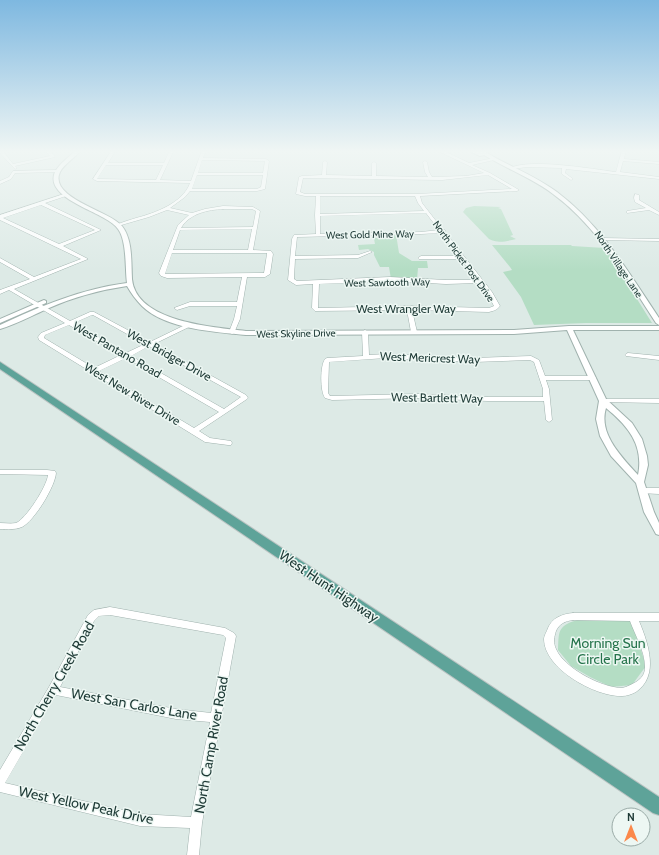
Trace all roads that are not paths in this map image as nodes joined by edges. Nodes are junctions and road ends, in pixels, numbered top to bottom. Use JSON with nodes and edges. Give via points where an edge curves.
{"nodes":[{"id":1,"x":60,"y":190,"type":"edge"},
{"id":2,"x":189,"y":190,"type":"joint"},
{"id":3,"x":260,"y":190,"type":"edge"},
{"id":4,"x":299,"y":190,"type":"edge"},
{"id":5,"x":517,"y":190,"type":"edge"},
{"id":6,"x":549,"y":190,"type":"edge"},
{"id":7,"x":64,"y":195,"type":"junction"},
{"id":8,"x":318,"y":195,"type":"junction"},
{"id":9,"x":417,"y":195,"type":"junction"},
{"id":10,"x":637,"y":195,"type":"dead end"},
{"id":11,"x":41,"y":203,"type":"junction"},
{"id":12,"x":166,"y":208,"type":"junction"},
{"id":13,"x":648,"y":209,"type":"junction"},
{"id":14,"x":427,"y":212,"type":"junction"},
{"id":15,"x":629,"y":212,"type":"dead end"},
{"id":16,"x":659,"y":214,"type":"edge"},
{"id":17,"x":193,"y":215,"type":"junction"},
{"id":18,"x":317,"y":215,"type":"junction"},
{"id":19,"x":0,"y":217,"type":"edge"},
{"id":20,"x":118,"y":225,"type":"junction"},
{"id":21,"x":178,"y":228,"type":"junction"},
{"id":22,"x":255,"y":228,"type":"junction"},
{"id":23,"x":443,"y":231,"type":"junction"},
{"id":24,"x":318,"y":235,"type":"junction"},
{"id":25,"x":604,"y":239,"type":"junction"},
{"id":26,"x":659,"y":240,"type":"edge"},
{"id":27,"x":59,"y":246,"type":"junction"},
{"id":28,"x":170,"y":251,"type":"junction"},
{"id":29,"x":250,"y":251,"type":"junction"},
{"id":30,"x":370,"y":252,"type":"dead end"},
{"id":31,"x":463,"y":257,"type":"junction"},
{"id":32,"x":294,"y":258,"type":"junction"},
{"id":33,"x":421,"y":258,"type":"dead end"},
{"id":34,"x":0,"y":260,"type":"edge"},
{"id":35,"x":245,"y":276,"type":"junction"},
{"id":36,"x":34,"y":279,"type":"junction"},
{"id":37,"x":130,"y":281,"type":"junction"},
{"id":38,"x":481,"y":281,"type":"junction"},
{"id":39,"x":316,"y":283,"type":"junction"},
{"id":40,"x":10,"y":288,"type":"junction"},
{"id":41,"x":0,"y":292,"type":"edge"},
{"id":42,"x":240,"y":304,"type":"junction"},
{"id":43,"x":40,"y":307,"type":"junction"},
{"id":44,"x":177,"y":308,"type":"dead end"},
{"id":45,"x":409,"y":308,"type":"junction"},
{"id":46,"x":495,"y":308,"type":"joint"},
{"id":47,"x":0,"y":321,"type":"edge"},
{"id":48,"x":69,"y":323,"type":"junction"},
{"id":49,"x":659,"y":323,"type":"edge"},
{"id":50,"x":189,"y":325,"type":"junction"},
{"id":51,"x":0,"y":327,"type":"edge"},
{"id":52,"x":570,"y":328,"type":"junction"},
{"id":53,"x":659,"y":328,"type":"edge"},
{"id":54,"x":232,"y":332,"type":"junction"},
{"id":55,"x":364,"y":332,"type":"junction"},
{"id":56,"x":414,"y":332,"type":"junction"},
{"id":57,"x":150,"y":344,"type":"junction"},
{"id":58,"x":628,"y":355,"type":"dead end"},
{"id":59,"x":126,"y":356,"type":"junction"},
{"id":60,"x":366,"y":357,"type":"junction"},
{"id":61,"x":659,"y":358,"type":"edge"},
{"id":62,"x":0,"y":365,"type":"edge"},
{"id":63,"x":94,"y":371,"type":"junction"},
{"id":64,"x":542,"y":378,"type":"junction"},
{"id":65,"x":593,"y":378,"type":"junction"},
{"id":66,"x":327,"y":397,"type":"joint"},
{"id":67,"x":547,"y":398,"type":"junction"},
{"id":68,"x":603,"y":401,"type":"junction"},
{"id":69,"x":659,"y":401,"type":"edge"},
{"id":70,"x":224,"y":412,"type":"junction"},
{"id":71,"x":549,"y":420,"type":"dead end"},
{"id":72,"x":194,"y":431,"type":"junction"},
{"id":73,"x":228,"y":443,"type":"dead end"},
{"id":74,"x":0,"y":472,"type":"edge"},
{"id":75,"x":642,"y":486,"type":"junction"},
{"id":76,"x":659,"y":491,"type":"edge"},
{"id":77,"x":0,"y":526,"type":"edge"},
{"id":78,"x":659,"y":532,"type":"edge"},
{"id":79,"x":98,"y":613,"type":"joint"},
{"id":80,"x":633,"y":617,"type":"junction"},
{"id":81,"x":659,"y":617,"type":"edge"},
{"id":82,"x":53,"y":690,"type":"junction"},
{"id":83,"x":215,"y":718,"type":"junction"},
{"id":84,"x":0,"y":780,"type":"edge"},
{"id":85,"x":0,"y":787,"type":"edge"},
{"id":86,"x":659,"y":807,"type":"edge"},
{"id":87,"x":196,"y":823,"type":"junction"},
{"id":88,"x":193,"y":855,"type":"edge"}],
"edges":[{"from":1,"to":7,"type":"street"},
{"from":2,"to":3,"type":"street"},
{"from":2,"to":12,"type":"street"},
{"from":4,"to":8,"type":"street","via":[[300,195]]},
{"from":5,"to":9,"type":"street"},
{"from":6,"to":25,"type":"street","name":"North Village Lane","via":[[588,221]]},
{"from":7,"to":11,"type":"street"},
{"from":7,"to":20,"type":"street","via":[[108,217]]},
{"from":8,"to":9,"type":"street"},
{"from":8,"to":18,"type":"street"},
{"from":9,"to":14,"type":"street","name":"North Picket Post Drive"},
{"from":10,"to":13,"type":"street","via":[[637,202]]},
{"from":11,"to":19,"type":"street"},
{"from":11,"to":27,"type":"street","via":[[99,230]]},
{"from":12,"to":17,"type":"street"},
{"from":12,"to":20,"type":"street"},
{"from":13,"to":15,"type":"street"},
{"from":13,"to":16,"type":"street"},
{"from":14,"to":18,"type":"street"},
{"from":14,"to":23,"type":"street","name":"North Picket Post Drive"},
{"from":17,"to":21,"type":"street"},
{"from":17,"to":22,"type":"street","via":[[206,208],[257,209]]},
{"from":18,"to":24,"type":"street"},
{"from":19,"to":27,"type":"street"},
{"from":20,"to":37,"type":"street","name":"West Skyline Drive","via":[[126,239]]},
{"from":21,"to":22,"type":"street"},
{"from":21,"to":28,"type":"street"},
{"from":22,"to":29,"type":"street"},
{"from":23,"to":24,"type":"street","name":"West Gold Mine Way"},
{"from":23,"to":31,"type":"street","name":"North Picket Post Drive"},
{"from":24,"to":32,"type":"street","name":"West Gold Mine Way","via":[[296,236]]},
{"from":25,"to":26,"type":"street"},
{"from":25,"to":49,"type":"street","name":"North Village Lane"},
{"from":27,"to":36,"type":"street","via":[[85,259]]},
{"from":28,"to":29,"type":"street"},
{"from":28,"to":35,"type":"street","via":[[163,275]]},
{"from":29,"to":35,"type":"street","via":[[269,252],[267,274]]},
{"from":30,"to":32,"type":"street","via":[[358,256]]},
{"from":31,"to":33,"type":"street"},
{"from":31,"to":38,"type":"street","name":"North Picket Post Drive"},
{"from":32,"to":39,"type":"street","name":"West Sawtooth Way","via":[[292,282]]},
{"from":34,"to":36,"type":"street"},
{"from":35,"to":42,"type":"street"},
{"from":36,"to":40,"type":"street"},
{"from":37,"to":43,"type":"street","via":[[83,292]]},
{"from":37,"to":50,"type":"street","name":"West Skyline Drive","via":[[136,296],[145,306],[174,321]]},
{"from":38,"to":39,"type":"street","name":"West Sawtooth Way","via":[[390,280]]},
{"from":38,"to":46,"type":"street","name":"North Picket Post Drive","via":[[497,306]]},
{"from":39,"to":45,"type":"street","name":"West Wrangler Way","via":[[317,310]]},
{"from":40,"to":41,"type":"street"},
{"from":40,"to":43,"type":"street","name":"West Pantano Road"},
{"from":42,"to":44,"type":"street","via":[[190,304]]},
{"from":42,"to":54,"type":"street"},
{"from":43,"to":47,"type":"street"},
{"from":43,"to":48,"type":"street","name":"West Pantano Road"},
{"from":43,"to":51,"type":"street"},
{"from":45,"to":46,"type":"street","name":"West Wrangler Way"},
{"from":45,"to":56,"type":"street"},
{"from":48,"to":57,"type":"street","name":"West Bridger Drive","via":[[92,313]]},
{"from":48,"to":59,"type":"street","name":"West Pantano Road"},
{"from":48,"to":63,"type":"street","name":"West New River Drive","via":[[43,334],[41,339]]},
{"from":50,"to":54,"type":"street","name":"West Skyline Drive"},
{"from":50,"to":57,"type":"street"},
{"from":52,"to":53,"type":"street","name":"West Skyline Drive"},
{"from":52,"to":56,"type":"street","name":"West Skyline Drive","via":[[520,332]]},
{"from":52,"to":65,"type":"street"},
{"from":54,"to":55,"type":"street","name":"West Skyline Drive"},
{"from":55,"to":56,"type":"street","name":"West Skyline Drive"},
{"from":55,"to":60,"type":"street"},
{"from":57,"to":59,"type":"street"},
{"from":57,"to":70,"type":"street","name":"West Bridger Drive","via":[[244,396],[245,398]]},
{"from":58,"to":61,"type":"street"},
{"from":59,"to":63,"type":"street"},
{"from":59,"to":70,"type":"street","name":"West Pantano Road"},
{"from":60,"to":64,"type":"street","name":"West Mericrest Way","via":[[534,359]]},
{"from":60,"to":66,"type":"street","name":"West Mericrest Way","via":[[327,360]]},
{"from":62,"to":86,"type":"main road","name":"West Hunt Highway"},
{"from":63,"to":72,"type":"street","name":"West New River Drive"},
{"from":64,"to":65,"type":"street"},
{"from":64,"to":67,"type":"street"},
{"from":65,"to":68,"type":"street"},
{"from":66,"to":67,"type":"street","name":"West Bartlett Way"},
{"from":67,"to":71,"type":"street"},
{"from":68,"to":69,"type":"street"},
{"from":68,"to":75,"type":"street","via":[[600,419],[608,447]]},
{"from":68,"to":75,"type":"street","via":[[626,422],[639,442],[644,465]]},
{"from":70,"to":72,"type":"street"},
{"from":72,"to":73,"type":"street","name":"West New River Drive","via":[[208,440]]},
{"from":74,"to":77,"type":"street","via":[[52,473],[53,478],[45,494],[25,520],[17,526]]},
{"from":75,"to":76,"type":"street"},
{"from":75,"to":78,"type":"street","via":[[649,512]]},
{"from":79,"to":82,"type":"street","name":"North Cherry Creek Road","via":[[91,618]]},
{"from":79,"to":83,"type":"street","name":"North Camp River Road","via":[[110,612],[225,632],[231,636]]},
{"from":80,"to":80,"type":"street","via":[[562,619],[550,631],[550,649],[564,668],[594,686],[622,692],[631,689],[645,683],[650,666]]},
{"from":80,"to":81,"type":"street"},
{"from":82,"to":83,"type":"street","name":"West San Carlos Lane","via":[[176,714]]},
{"from":82,"to":84,"type":"street","name":"North Cherry Creek Road"},
{"from":83,"to":87,"type":"street","name":"North Camp River Road"},
{"from":85,"to":87,"type":"street","name":"West Yellow Peak Drive","via":[[140,820]]},
{"from":87,"to":88,"type":"street","name":"North Camp River Road"}]}
